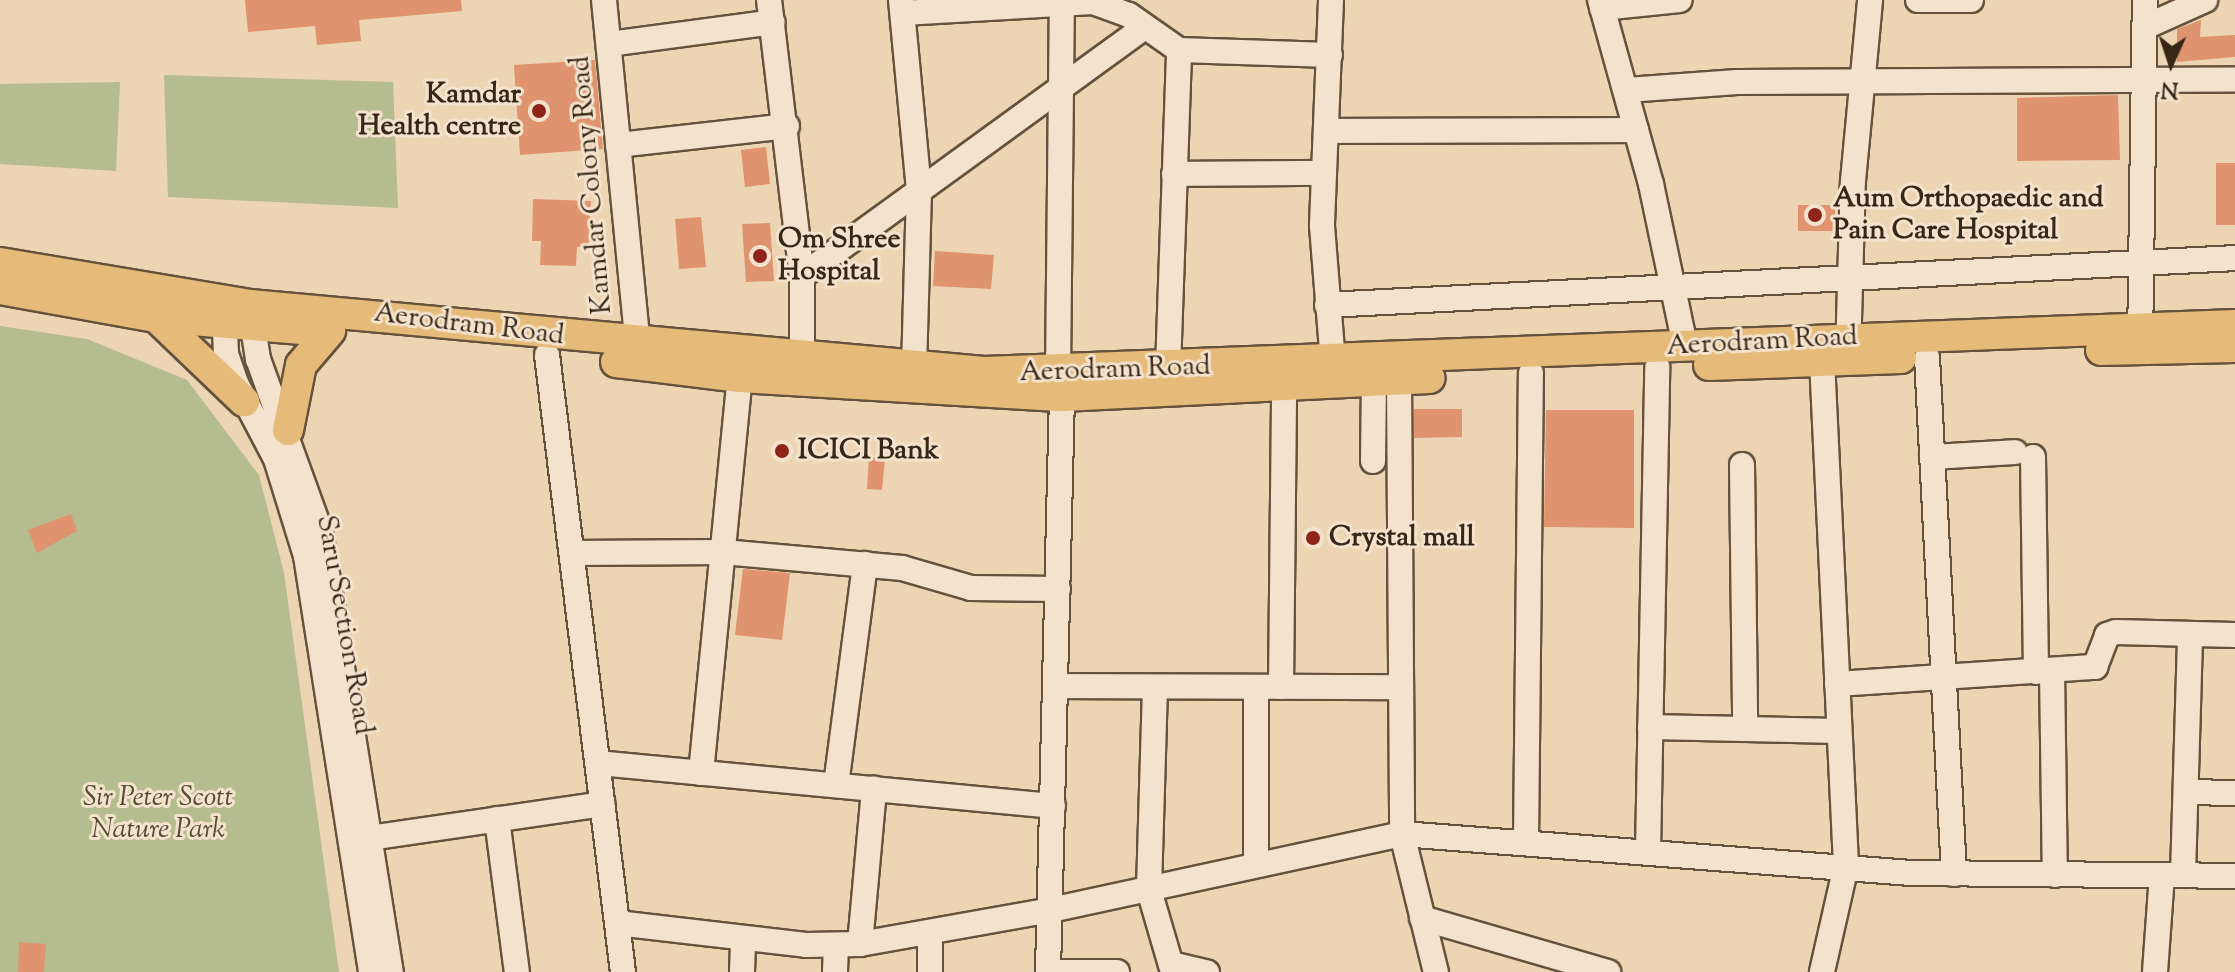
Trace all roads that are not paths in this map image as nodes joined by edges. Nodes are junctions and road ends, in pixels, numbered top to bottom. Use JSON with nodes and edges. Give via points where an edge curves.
{"nodes":[{"id":1,"x":604,"y":0,"type":"edge"},
{"id":2,"x":1331,"y":0,"type":"edge"},
{"id":3,"x":1680,"y":0,"type":"edge"},
{"id":4,"x":1870,"y":0,"type":"edge"},
{"id":5,"x":1918,"y":0,"type":"edge"},
{"id":6,"x":1971,"y":0,"type":"edge"},
{"id":7,"x":2145,"y":0,"type":"edge"},
{"id":8,"x":2205,"y":0,"type":"edge"},
{"id":9,"x":1062,"y":1,"type":"edge"},
{"id":10,"x":1601,"y":4,"type":"edge"},
{"id":11,"x":902,"y":6,"type":"edge"},
{"id":12,"x":771,"y":11,"type":"edge"},
{"id":13,"x":2145,"y":27,"type":"junction"},
{"id":14,"x":1143,"y":28,"type":"junction"},
{"id":15,"x":609,"y":44,"type":"junction"},
{"id":16,"x":1179,"y":50,"type":"junction"},
{"id":17,"x":1330,"y":55,"type":"junction"},
{"id":18,"x":2235,"y":79,"type":"edge"},
{"id":19,"x":2145,"y":80,"type":"junction"},
{"id":20,"x":1862,"y":82,"type":"junction"},
{"id":21,"x":1061,"y":85,"type":"junction"},
{"id":22,"x":1627,"y":90,"type":"junction"},
{"id":23,"x":787,"y":126,"type":"junction"},
{"id":24,"x":1636,"y":130,"type":"junction"},
{"id":25,"x":1326,"y":131,"type":"junction"},
{"id":26,"x":618,"y":145,"type":"junction"},
{"id":27,"x":1324,"y":173,"type":"junction"},
{"id":28,"x":1174,"y":174,"type":"junction"},
{"id":29,"x":919,"y":191,"type":"junction"},
{"id":30,"x":2144,"y":258,"type":"junction"},
{"id":31,"x":2235,"y":258,"type":"edge"},
{"id":32,"x":0,"y":263,"type":"edge"},
{"id":33,"x":1850,"y":275,"type":"junction"},
{"id":34,"x":802,"y":276,"type":"junction"},
{"id":35,"x":1673,"y":285,"type":"junction"},
{"id":36,"x":0,"y":289,"type":"edge"},
{"id":37,"x":1327,"y":305,"type":"junction"},
{"id":38,"x":237,"y":314,"type":"junction"},
{"id":39,"x":156,"y":317,"type":"junction"},
{"id":40,"x":2235,"y":325,"type":"edge"},
{"id":41,"x":330,"y":331,"type":"junction"},
{"id":42,"x":2140,"y":338,"type":"junction"},
{"id":43,"x":1685,"y":345,"type":"junction"},
{"id":44,"x":2235,"y":347,"type":"edge"},
{"id":45,"x":1839,"y":352,"type":"junction"},
{"id":46,"x":638,"y":354,"type":"junction"},
{"id":47,"x":547,"y":355,"type":"junction"},
{"id":48,"x":1927,"y":357,"type":"junction"},
{"id":49,"x":802,"y":358,"type":"junction"},
{"id":50,"x":1333,"y":362,"type":"junction"},
{"id":51,"x":1657,"y":367,"type":"junction"},
{"id":52,"x":914,"y":368,"type":"junction"},
{"id":53,"x":1168,"y":369,"type":"junction"},
{"id":54,"x":1531,"y":373,"type":"junction"},
{"id":55,"x":740,"y":377,"type":"junction"},
{"id":56,"x":1387,"y":381,"type":"junction"},
{"id":57,"x":1060,"y":385,"type":"junction"},
{"id":58,"x":1284,"y":387,"type":"junction"},
{"id":59,"x":244,"y":401,"type":"junction"},
{"id":60,"x":288,"y":430,"type":"junction"},
{"id":61,"x":1932,"y":457,"type":"junction"},
{"id":62,"x":1373,"y":461,"type":"dead end"},
{"id":63,"x":1742,"y":465,"type":"dead end"},
{"id":64,"x":723,"y":552,"type":"junction"},
{"id":65,"x":572,"y":553,"type":"junction"},
{"id":66,"x":865,"y":564,"type":"junction"},
{"id":67,"x":1058,"y":589,"type":"junction"},
{"id":68,"x":2190,"y":634,"type":"junction"},
{"id":69,"x":2235,"y":635,"type":"edge"},
{"id":70,"x":2044,"y":671,"type":"junction"},
{"id":71,"x":1944,"y":679,"type":"junction"},
{"id":72,"x":1837,"y":684,"type":"junction"},
{"id":73,"x":1056,"y":686,"type":"junction"},
{"id":74,"x":1155,"y":687,"type":"junction"},
{"id":75,"x":1256,"y":687,"type":"junction"},
{"id":76,"x":1281,"y":687,"type":"junction"},
{"id":77,"x":1401,"y":687,"type":"junction"},
{"id":78,"x":1650,"y":727,"type":"junction"},
{"id":79,"x":1745,"y":729,"type":"junction"},
{"id":80,"x":1839,"y":731,"type":"junction"},
{"id":81,"x":598,"y":763,"type":"junction"},
{"id":82,"x":701,"y":773,"type":"junction"},
{"id":83,"x":836,"y":785,"type":"junction"},
{"id":84,"x":874,"y":789,"type":"junction"},
{"id":85,"x":2187,"y":792,"type":"junction"},
{"id":86,"x":2235,"y":793,"type":"edge"},
{"id":87,"x":603,"y":804,"type":"junction"},
{"id":88,"x":1053,"y":806,"type":"junction"},
{"id":89,"x":497,"y":819,"type":"junction"},
{"id":90,"x":1402,"y":834,"type":"junction"},
{"id":91,"x":370,"y":838,"type":"junction"},
{"id":92,"x":1526,"y":842,"type":"junction"},
{"id":93,"x":1648,"y":852,"type":"junction"},
{"id":94,"x":1256,"y":864,"type":"junction"},
{"id":95,"x":1846,"y":866,"type":"junction"},
{"id":96,"x":1954,"y":874,"type":"junction"},
{"id":97,"x":2055,"y":875,"type":"junction"},
{"id":98,"x":2173,"y":875,"type":"junction"},
{"id":99,"x":2235,"y":876,"type":"edge"},
{"id":100,"x":1149,"y":890,"type":"junction"},
{"id":101,"x":1051,"y":910,"type":"junction"},
{"id":102,"x":1422,"y":918,"type":"junction"},
{"id":103,"x":617,"y":923,"type":"junction"},
{"id":104,"x":930,"y":932,"type":"junction"},
{"id":105,"x":743,"y":938,"type":"junction"},
{"id":106,"x":848,"y":945,"type":"junction"},
{"id":107,"x":1172,"y":968,"type":"edge"},
{"id":108,"x":371,"y":972,"type":"edge"},
{"id":109,"x":391,"y":972,"type":"edge"},
{"id":110,"x":517,"y":972,"type":"edge"},
{"id":111,"x":623,"y":972,"type":"edge"},
{"id":112,"x":742,"y":972,"type":"edge"},
{"id":113,"x":835,"y":972,"type":"edge"},
{"id":114,"x":930,"y":972,"type":"edge"},
{"id":115,"x":1048,"y":972,"type":"edge"},
{"id":116,"x":1058,"y":972,"type":"edge"},
{"id":117,"x":1117,"y":972,"type":"edge"},
{"id":118,"x":1207,"y":972,"type":"edge"},
{"id":119,"x":1436,"y":972,"type":"edge"},
{"id":120,"x":1608,"y":972,"type":"edge"},
{"id":121,"x":1822,"y":972,"type":"edge"},
{"id":122,"x":2155,"y":972,"type":"edge"}],
"edges":[{"from":1,"to":15,"type":"street","name":"Kamdar Colony Road"},
{"from":2,"to":17,"type":"street"},
{"from":3,"to":10,"type":"street"},
{"from":4,"to":20,"type":"street"},
{"from":5,"to":6,"type":"street"},
{"from":7,"to":13,"type":"street"},
{"from":8,"to":13,"type":"street"},
{"from":9,"to":11,"type":"street"},
{"from":9,"to":14,"type":"street","via":[[1113,6]]},
{"from":9,"to":21,"type":"street"},
{"from":10,"to":22,"type":"street"},
{"from":11,"to":29,"type":"street"},
{"from":12,"to":15,"type":"street"},
{"from":12,"to":23,"type":"street"},
{"from":13,"to":19,"type":"street"},
{"from":14,"to":16,"type":"street"},
{"from":14,"to":21,"type":"street"},
{"from":15,"to":26,"type":"street","name":"Kamdar Colony Road"},
{"from":16,"to":17,"type":"street"},
{"from":16,"to":28,"type":"street"},
{"from":17,"to":25,"type":"street"},
{"from":18,"to":19,"type":"street"},
{"from":19,"to":20,"type":"street"},
{"from":19,"to":30,"type":"street"},
{"from":20,"to":22,"type":"street"},
{"from":20,"to":33,"type":"street"},
{"from":21,"to":29,"type":"street"},
{"from":21,"to":57,"type":"street"},
{"from":22,"to":24,"type":"street"},
{"from":23,"to":26,"type":"street"},
{"from":23,"to":34,"type":"street"},
{"from":24,"to":25,"type":"street"},
{"from":24,"to":35,"type":"street"},
{"from":25,"to":27,"type":"street"},
{"from":26,"to":46,"type":"street","name":"Kamdar Colony Road"},
{"from":27,"to":28,"type":"street"},
{"from":27,"to":37,"type":"street"},
{"from":28,"to":53,"type":"street"},
{"from":29,"to":34,"type":"street"},
{"from":29,"to":52,"type":"street"},
{"from":30,"to":31,"type":"street"},
{"from":30,"to":33,"type":"street"},
{"from":30,"to":42,"type":"street"},
{"from":32,"to":38,"type":"main road","name":"Aerodram Road"},
{"from":33,"to":35,"type":"street"},
{"from":33,"to":45,"type":"street"},
{"from":34,"to":49,"type":"street"},
{"from":35,"to":37,"type":"street"},
{"from":35,"to":43,"type":"street"},
{"from":36,"to":39,"type":"main road","name":"Aerodram Road"},
{"from":37,"to":50,"type":"street"},
{"from":38,"to":39,"type":"main road","name":"Aerodram Road"},
{"from":38,"to":41,"type":"main road","name":"Aerodram Road"},
{"from":38,"to":46,"type":"main road","name":"Aerodram Road"},
{"from":38,"to":59,"type":"street","name":"Saru Section Road","via":[[226,354]]},
{"from":38,"to":60,"type":"street","name":"Saru Section Road"},
{"from":39,"to":59,"type":"main road"},
{"from":40,"to":42,"type":"main road","name":"Aerodram Road"},
{"from":41,"to":47,"type":"main road","name":"Aerodram Road"},
{"from":41,"to":60,"type":"main road","via":[[301,365]]},
{"from":42,"to":44,"type":"main road","name":"Aerodram Road"},
{"from":42,"to":45,"type":"main road","name":"Aerodram Road"},
{"from":42,"to":48,"type":"main road","name":"Aerodram Road"},
{"from":43,"to":45,"type":"main road","name":"Aerodram Road"},
{"from":43,"to":50,"type":"main road","name":"Aerodram Road"},
{"from":45,"to":48,"type":"main road","name":"Aerodram Road"},
{"from":45,"to":51,"type":"main road","name":"Aerodram Road"},
{"from":45,"to":72,"type":"street"},
{"from":46,"to":47,"type":"main road","name":"Aerodram Road"},
{"from":46,"to":49,"type":"main road","name":"Aerodram Road"},
{"from":46,"to":55,"type":"main road","name":"Aerodram Road"},
{"from":47,"to":65,"type":"street"},
{"from":48,"to":61,"type":"street"},
{"from":49,"to":52,"type":"main road","name":"Aerodram Road"},
{"from":50,"to":53,"type":"main road","name":"Aerodram Road"},
{"from":51,"to":54,"type":"main road","name":"Aerodram Road"},
{"from":51,"to":78,"type":"street"},
{"from":52,"to":57,"type":"main road","name":"Aerodram Road"},
{"from":53,"to":57,"type":"main road","name":"Aerodram Road"},
{"from":54,"to":56,"type":"main road","name":"Aerodram Road"},
{"from":54,"to":92,"type":"street"},
{"from":55,"to":57,"type":"main road","name":"Aerodram Road"},
{"from":55,"to":64,"type":"street"},
{"from":56,"to":58,"type":"main road","name":"Aerodram Road"},
{"from":56,"to":62,"type":"street"},
{"from":56,"to":77,"type":"street"},
{"from":57,"to":58,"type":"main road","name":"Aerodram Road"},
{"from":57,"to":67,"type":"street"},
{"from":58,"to":76,"type":"street"},
{"from":59,"to":108,"type":"street","name":"Saru Section Road","via":[[276,459],[306,556]]},
{"from":60,"to":91,"type":"street","name":"Saru Section Road","via":[[320,530]]},
{"from":61,"to":70,"type":"street","via":[[2024,454]]},
{"from":61,"to":71,"type":"street"},
{"from":63,"to":79,"type":"street"},
{"from":64,"to":65,"type":"street"},
{"from":64,"to":66,"type":"street"},
{"from":64,"to":82,"type":"street"},
{"from":65,"to":81,"type":"street"},
{"from":66,"to":67,"type":"street","via":[[971,588]]},
{"from":66,"to":83,"type":"street"},
{"from":67,"to":73,"type":"street"},
{"from":68,"to":69,"type":"street"},
{"from":68,"to":70,"type":"street","via":[[2116,632],[2107,635],[2095,667]]},
{"from":68,"to":85,"type":"street"},
{"from":70,"to":71,"type":"street"},
{"from":70,"to":97,"type":"street"},
{"from":71,"to":72,"type":"street"},
{"from":71,"to":96,"type":"street"},
{"from":72,"to":80,"type":"street"},
{"from":73,"to":74,"type":"street"},
{"from":73,"to":88,"type":"street"},
{"from":74,"to":75,"type":"street"},
{"from":74,"to":100,"type":"street"},
{"from":75,"to":76,"type":"street"},
{"from":75,"to":94,"type":"street"},
{"from":76,"to":77,"type":"street"},
{"from":77,"to":90,"type":"street"},
{"from":78,"to":79,"type":"street"},
{"from":78,"to":93,"type":"street"},
{"from":79,"to":80,"type":"street"},
{"from":80,"to":95,"type":"street"},
{"from":81,"to":82,"type":"street"},
{"from":81,"to":87,"type":"street"},
{"from":82,"to":83,"type":"street"},
{"from":83,"to":84,"type":"street"},
{"from":84,"to":88,"type":"street"},
{"from":84,"to":106,"type":"street"},
{"from":85,"to":86,"type":"street"},
{"from":85,"to":98,"type":"street"},
{"from":87,"to":89,"type":"street"},
{"from":87,"to":103,"type":"street"},
{"from":88,"to":101,"type":"street"},
{"from":89,"to":91,"type":"street"},
{"from":89,"to":110,"type":"street"},
{"from":90,"to":92,"type":"street"},
{"from":90,"to":94,"type":"street"},
{"from":90,"to":102,"type":"street"},
{"from":91,"to":109,"type":"street","name":"Saru Section Road"},
{"from":92,"to":93,"type":"street"},
{"from":93,"to":95,"type":"street"},
{"from":94,"to":100,"type":"street"},
{"from":95,"to":96,"type":"street"},
{"from":95,"to":121,"type":"street"},
{"from":96,"to":97,"type":"street"},
{"from":97,"to":98,"type":"street"},
{"from":98,"to":99,"type":"street"},
{"from":98,"to":122,"type":"street"},
{"from":100,"to":101,"type":"street"},
{"from":100,"to":107,"type":"street"},
{"from":101,"to":104,"type":"street"},
{"from":101,"to":115,"type":"street"},
{"from":102,"to":119,"type":"street"},
{"from":102,"to":120,"type":"street"},
{"from":103,"to":105,"type":"street"},
{"from":103,"to":111,"type":"street"},
{"from":104,"to":106,"type":"street"},
{"from":104,"to":114,"type":"street"},
{"from":105,"to":106,"type":"street"},
{"from":105,"to":112,"type":"street"},
{"from":106,"to":113,"type":"street"},
{"from":107,"to":118,"type":"street"},
{"from":116,"to":117,"type":"street"}]}
